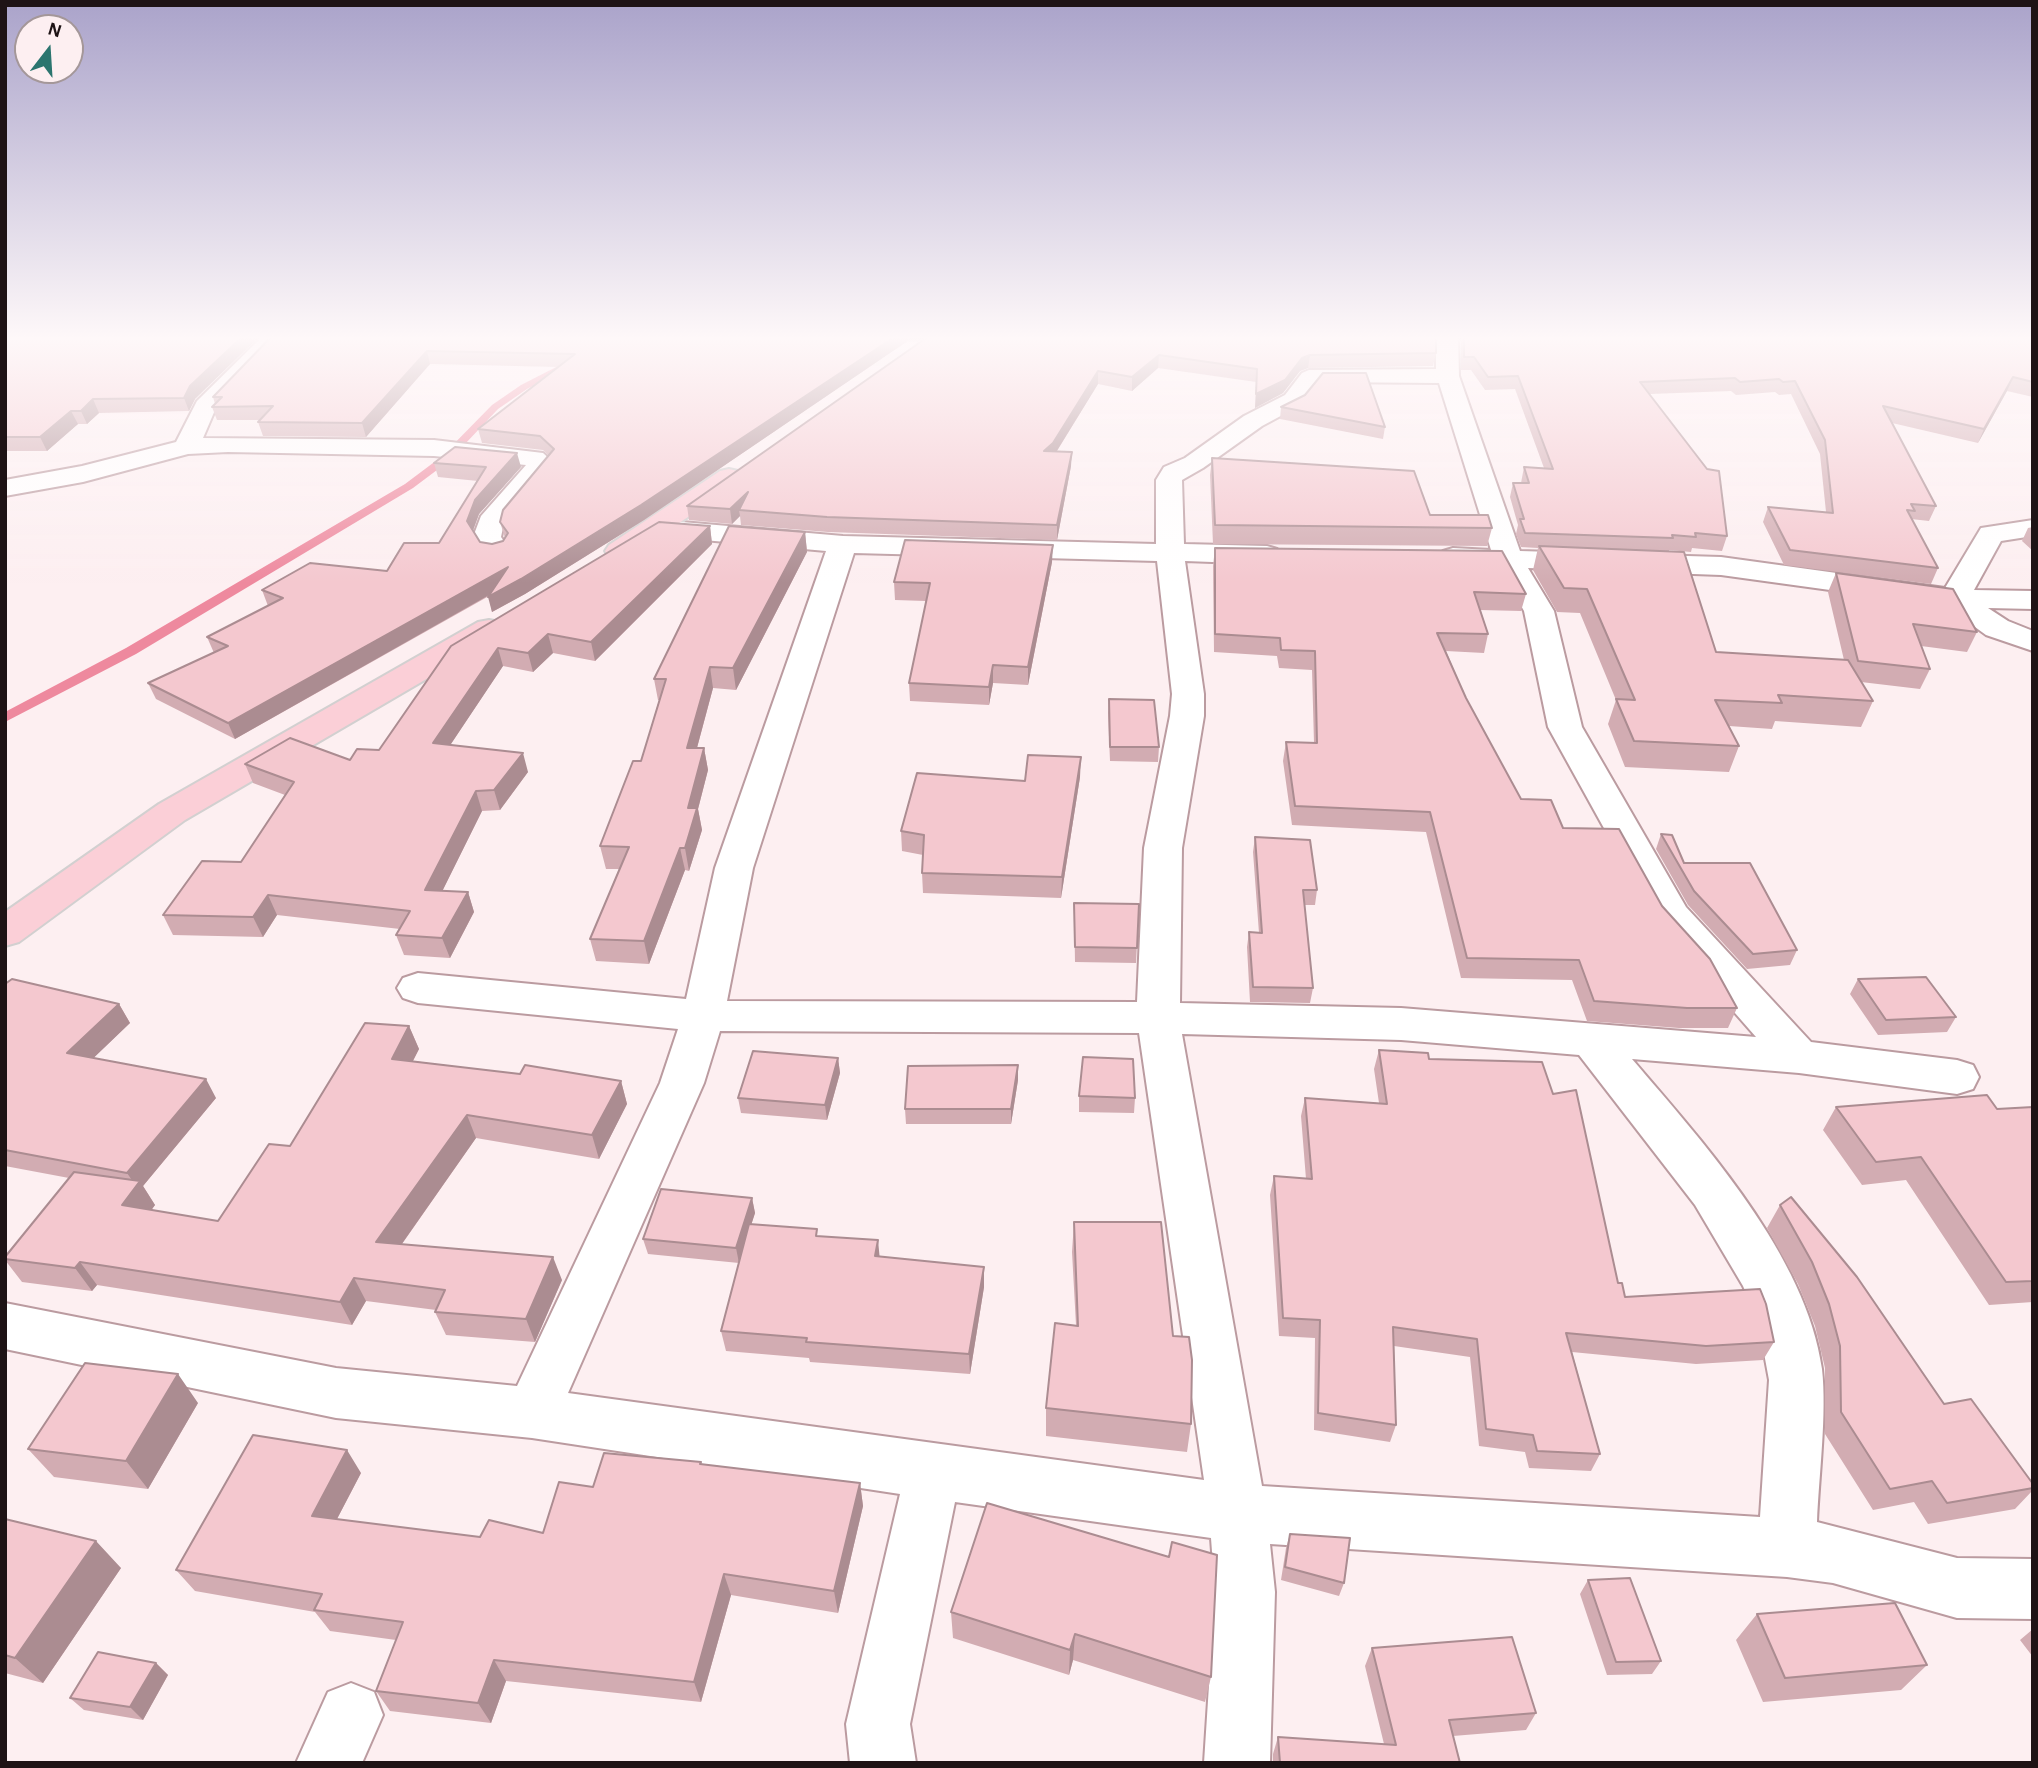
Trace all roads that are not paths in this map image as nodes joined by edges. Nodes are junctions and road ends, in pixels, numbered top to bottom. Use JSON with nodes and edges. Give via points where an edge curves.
{"nodes":[{"id":1,"x":198,"y":419,"type":"edge"},
{"id":2,"x":1259,"y":419,"type":"edge"},
{"id":3,"x":1462,"y":419,"type":"edge"},
{"id":4,"x":187,"y":447,"type":"junction"},
{"id":5,"x":757,"y":458,"type":"edge"},
{"id":6,"x":5,"y":488,"type":"edge"},
{"id":7,"x":655,"y":528,"type":"junction"},
{"id":8,"x":2033,"y":528,"type":"edge"},
{"id":9,"x":843,"y":544,"type":"junction"},
{"id":10,"x":495,"y":548,"type":"edge"},
{"id":11,"x":1170,"y":554,"type":"junction"},
{"id":12,"x":1291,"y":555,"type":"edge"},
{"id":13,"x":1427,"y":557,"type":"edge"},
{"id":14,"x":1508,"y":558,"type":"junction"},
{"id":15,"x":596,"y":565,"type":"edge"},
{"id":16,"x":1954,"y":598,"type":"junction"},
{"id":17,"x":2033,"y":600,"type":"edge"},
{"id":18,"x":513,"y":615,"type":"edge"},
{"id":19,"x":2033,"y":642,"type":"edge"},
{"id":20,"x":5,"y":932,"type":"edge"},
{"id":21,"x":418,"y":988,"type":"dead end"},
{"id":22,"x":704,"y":1016,"type":"junction"},
{"id":23,"x":1158,"y":1018,"type":"junction"},
{"id":24,"x":1590,"y":1038,"type":"junction"},
{"id":25,"x":1799,"y":1056,"type":"junction"},
{"id":26,"x":1956,"y":1077,"type":"dead end"},
{"id":27,"x":5,"y":1326,"type":"edge"},
{"id":28,"x":532,"y":1413,"type":"junction"},
{"id":29,"x":933,"y":1472,"type":"junction"},
{"id":30,"x":1238,"y":1513,"type":"junction"},
{"id":31,"x":1787,"y":1548,"type":"junction"},
{"id":32,"x":2033,"y":1589,"type":"edge"},
{"id":33,"x":883,"y":1763,"type":"edge"},
{"id":34,"x":1237,"y":1763,"type":"edge"}],
"edges":[{"from":1,"to":4,"type":"street"},
{"from":2,"to":11,"type":"street","via":[[1173,473],[1169,480]]},
{"from":3,"to":14,"type":"street"},
{"from":4,"to":6,"type":"street"},
{"from":4,"to":10,"type":"street","via":[[434,448],[524,456],[541,463],[491,522],[487,537]]},
{"from":5,"to":7,"type":"main road"},
{"from":7,"to":9,"type":"street"},
{"from":7,"to":15,"type":"main road"},
{"from":8,"to":16,"type":"street","via":[[1991,534]]},
{"from":9,"to":11,"type":"street"},
{"from":9,"to":22,"type":"street","via":[[734,868]]},
{"from":11,"to":12,"type":"street"},
{"from":11,"to":23,"type":"street","via":[[1188,694],[1163,848]]},
{"from":13,"to":14,"type":"street"},
{"from":14,"to":16,"type":"street","via":[[1721,566]]},
{"from":14,"to":25,"type":"street","via":[[1539,611],[1564,727],[1671,915]]},
{"from":16,"to":17,"type":"street"},
{"from":16,"to":19,"type":"street","via":[[1997,628]]},
{"from":18,"to":20,"type":"main road","via":[[173,812]]},
{"from":21,"to":22,"type":"street"},
{"from":22,"to":23,"type":"street"},
{"from":22,"to":28,"type":"street","via":[[682,1083]]},
{"from":23,"to":24,"type":"street","via":[[1401,1024]]},
{"from":23,"to":30,"type":"street"},
{"from":24,"to":25,"type":"street"},
{"from":24,"to":31,"type":"street","via":[[1695,1169],[1772,1289],[1794,1363]]},
{"from":25,"to":26,"type":"street"},
{"from":27,"to":28,"type":"street","via":[[336,1394]]},
{"from":28,"to":29,"type":"street"},
{"from":29,"to":30,"type":"street"},
{"from":29,"to":33,"type":"street","via":[[878,1724]]},
{"from":30,"to":31,"type":"street"},
{"from":30,"to":34,"type":"street","via":[[1245,1592]]},
{"from":31,"to":32,"type":"street","via":[[1833,1554],[1957,1588]]}]}
